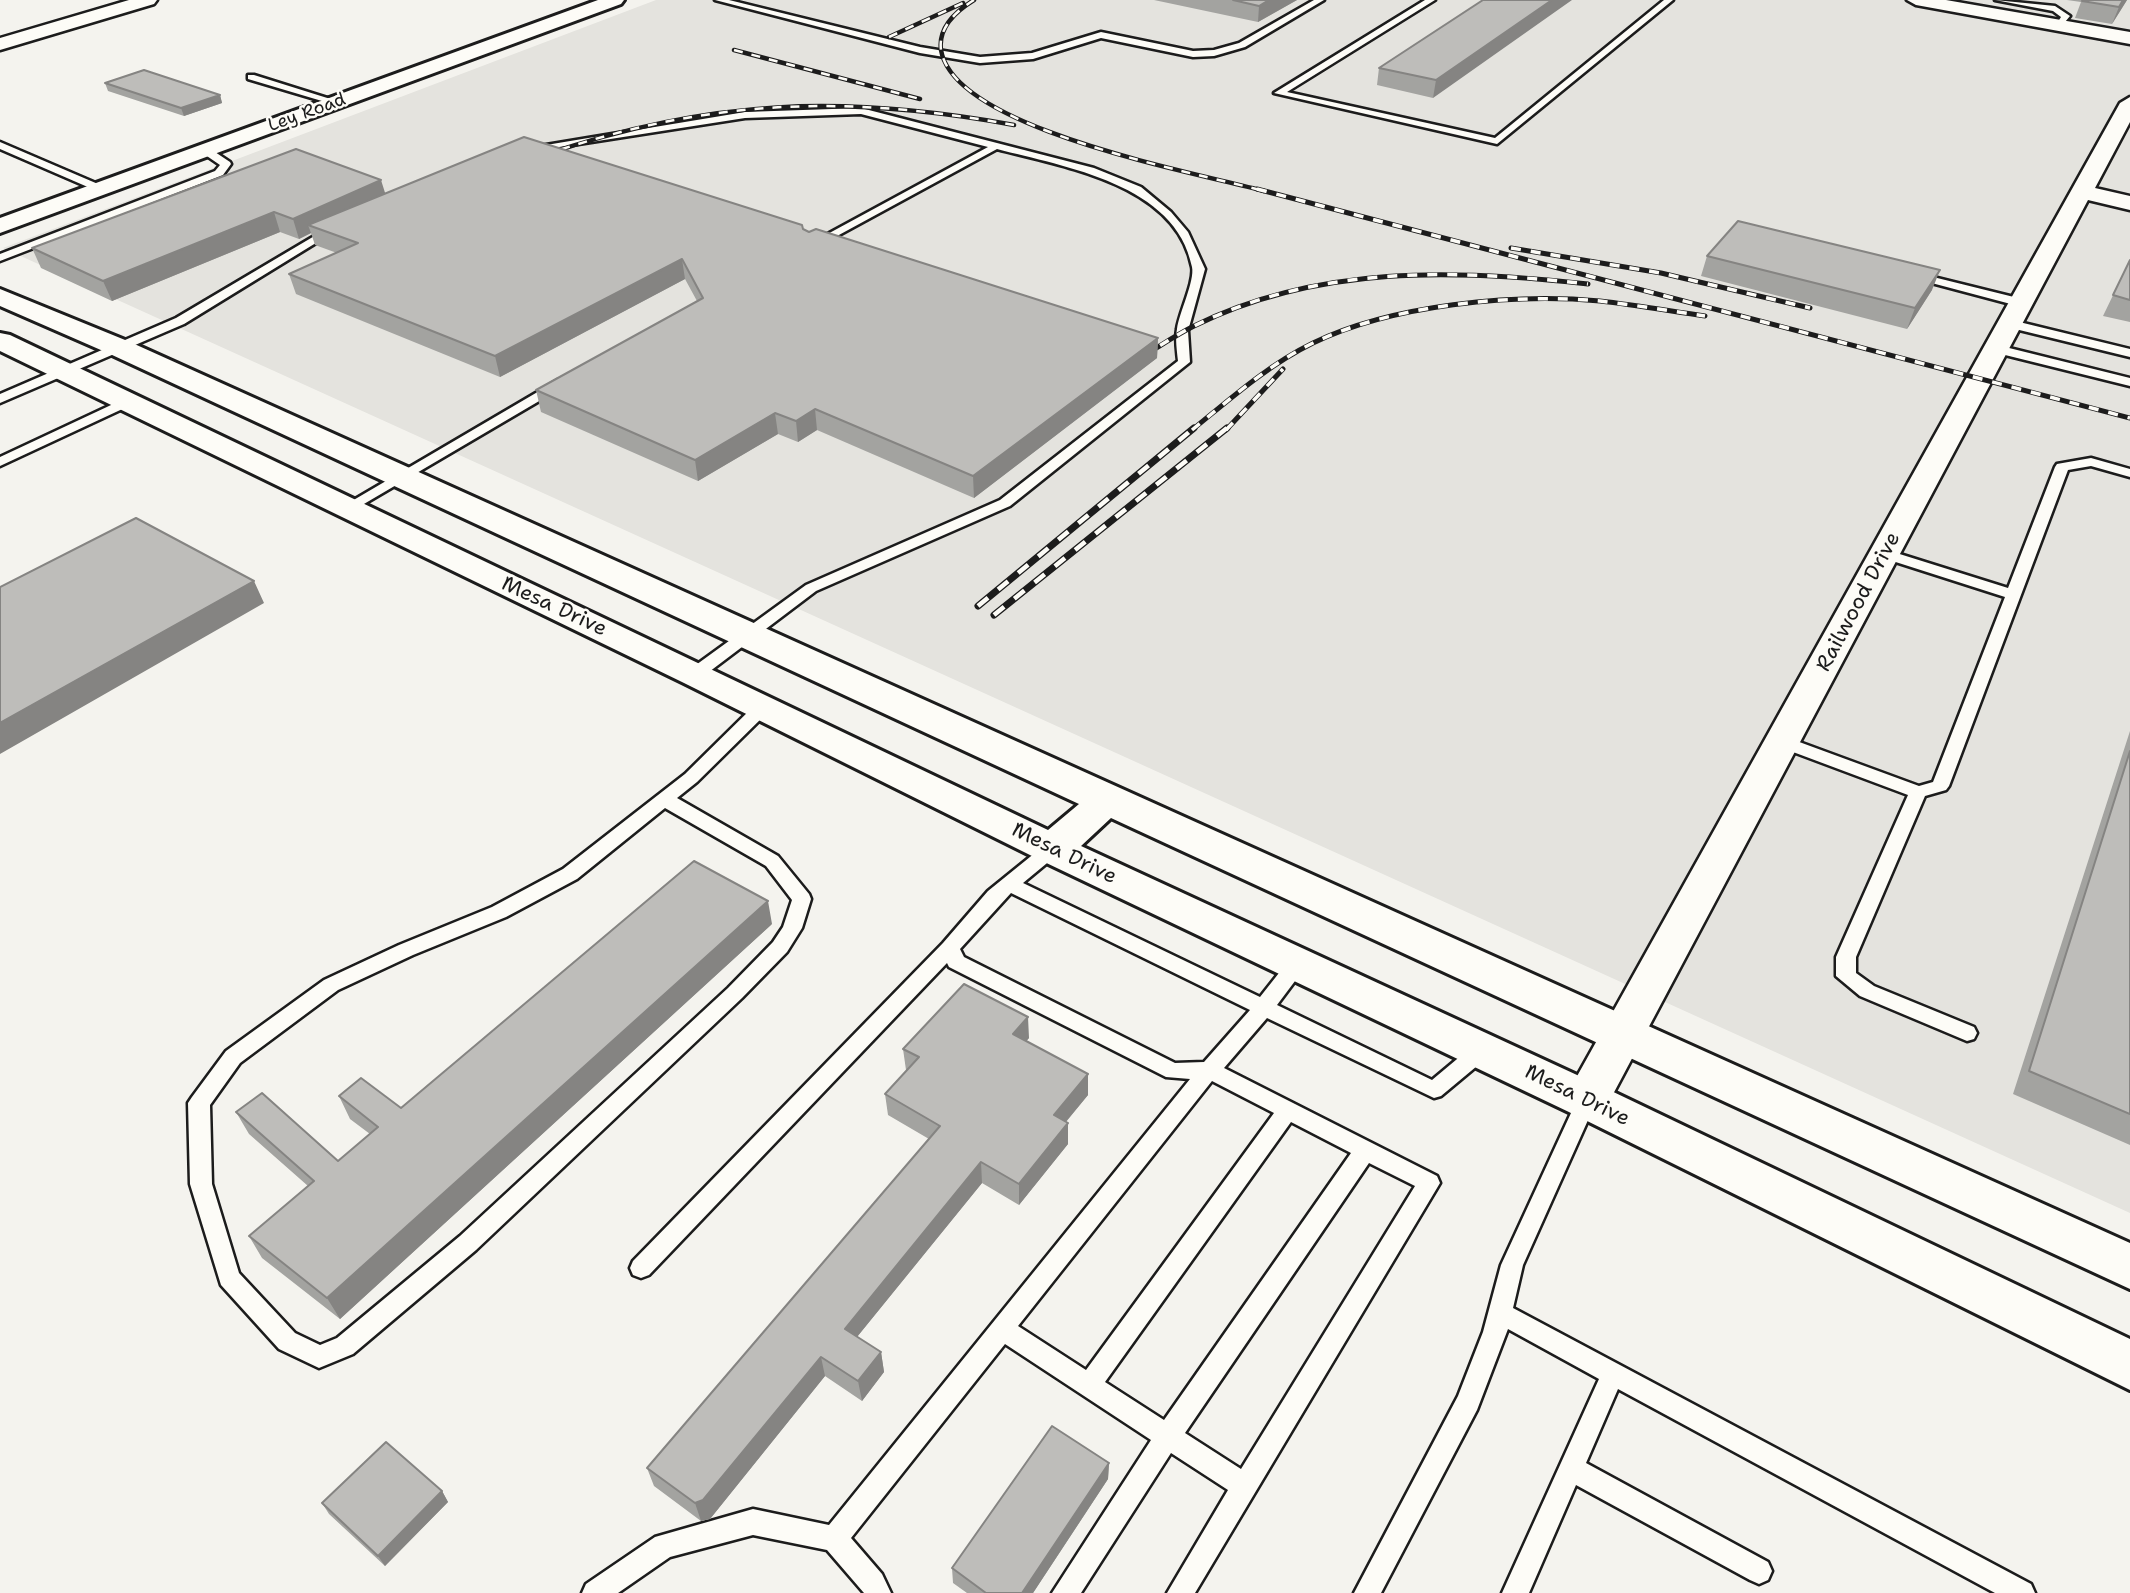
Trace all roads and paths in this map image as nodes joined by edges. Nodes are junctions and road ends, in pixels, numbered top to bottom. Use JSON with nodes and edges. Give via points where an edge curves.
{"nodes":[{"id":1,"x":148,"y":0,"type":"edge"},
{"id":2,"x":615,"y":0,"type":"edge"},
{"id":3,"x":719,"y":0,"type":"edge"},
{"id":4,"x":757,"y":0,"type":"edge"},
{"id":5,"x":1320,"y":0,"type":"edge"},
{"id":6,"x":1431,"y":0,"type":"edge"},
{"id":7,"x":1669,"y":0,"type":"edge"},
{"id":8,"x":1918,"y":0,"type":"edge"},
{"id":9,"x":1999,"y":0,"type":"edge"},
{"id":10,"x":744,"y":6,"type":"junction"},
{"id":11,"x":2060,"y":25,"type":"junction"},
{"id":12,"x":2130,"y":38,"type":"edge"},
{"id":13,"x":0,"y":44,"type":"edge"},
{"id":14,"x":251,"y":77,"type":"dead end"},
{"id":15,"x":335,"y":103,"type":"junction"},
{"id":16,"x":2130,"y":103,"type":"edge"},
{"id":17,"x":0,"y":145,"type":"edge"},
{"id":18,"x":993,"y":148,"type":"junction"},
{"id":19,"x":205,"y":150,"type":"junction"},
{"id":20,"x":518,"y":150,"type":"edge"},
{"id":21,"x":101,"y":189,"type":"junction"},
{"id":22,"x":2083,"y":192,"type":"junction"},
{"id":23,"x":2130,"y":203,"type":"edge"},
{"id":24,"x":345,"y":222,"type":"edge"},
{"id":25,"x":0,"y":226,"type":"edge"},
{"id":26,"x":812,"y":246,"type":"edge"},
{"id":27,"x":0,"y":258,"type":"edge"},
{"id":28,"x":1913,"y":275,"type":"edge"},
{"id":29,"x":0,"y":297,"type":"edge"},
{"id":30,"x":2010,"y":325,"type":"junction"},
{"id":31,"x":0,"y":341,"type":"edge"},
{"id":32,"x":120,"y":348,"type":"junction"},
{"id":33,"x":2130,"y":354,"type":"edge"},
{"id":34,"x":64,"y":371,"type":"junction"},
{"id":35,"x":575,"y":374,"type":"edge"},
{"id":36,"x":2130,"y":382,"type":"edge"},
{"id":37,"x":0,"y":399,"type":"edge"},
{"id":38,"x":126,"y":402,"type":"junction"},
{"id":39,"x":0,"y":462,"type":"edge"},
{"id":40,"x":2130,"y":473,"type":"edge"},
{"id":41,"x":399,"y":476,"type":"junction"},
{"id":42,"x":347,"y":508,"type":"junction"},
{"id":43,"x":1885,"y":554,"type":"junction"},
{"id":44,"x":2013,"y":595,"type":"junction"},
{"id":45,"x":744,"y":635,"type":"junction"},
{"id":46,"x":695,"y":674,"type":"junction"},
{"id":47,"x":763,"y":707,"type":"junction"},
{"id":48,"x":1783,"y":742,"type":"junction"},
{"id":49,"x":1918,"y":792,"type":"junction"},
{"id":50,"x":664,"y":799,"type":"junction"},
{"id":51,"x":1108,"y":800,"type":"junction"},
{"id":52,"x":1052,"y":849,"type":"junction"},
{"id":53,"x":1010,"y":884,"type":"junction"},
{"id":54,"x":950,"y":948,"type":"junction"},
{"id":55,"x":1297,"y":964,"type":"junction"},
{"id":56,"x":1264,"y":1007,"type":"junction"},
{"id":57,"x":1967,"y":1033,"type":"dead end"},
{"id":58,"x":1625,"y":1034,"type":"junction"},
{"id":59,"x":1482,"y":1050,"type":"junction"},
{"id":60,"x":1209,"y":1070,"type":"junction"},
{"id":61,"x":1587,"y":1100,"type":"junction"},
{"id":62,"x":1289,"y":1109,"type":"junction"},
{"id":63,"x":1366,"y":1150,"type":"junction"},
{"id":64,"x":2130,"y":1267,"type":"edge"},
{"id":65,"x":641,"y":1268,"type":"dead end"},
{"id":66,"x":1500,"y":1313,"type":"junction"},
{"id":67,"x":1002,"y":1329,"type":"junction"},
{"id":68,"x":2130,"y":1364,"type":"edge"},
{"id":69,"x":1613,"y":1374,"type":"junction"},
{"id":70,"x":1089,"y":1385,"type":"junction"},
{"id":71,"x":1168,"y":1436,"type":"junction"},
{"id":72,"x":1572,"y":1468,"type":"junction"},
{"id":73,"x":1244,"y":1486,"type":"junction"},
{"id":74,"x":834,"y":1539,"type":"junction"},
{"id":75,"x":1759,"y":1571,"type":"dead end"},
{"id":76,"x":595,"y":1593,"type":"edge"},
{"id":77,"x":878,"y":1593,"type":"edge"},
{"id":78,"x":1065,"y":1593,"type":"edge"},
{"id":79,"x":1180,"y":1593,"type":"edge"},
{"id":80,"x":1367,"y":1593,"type":"edge"},
{"id":81,"x":1515,"y":1593,"type":"edge"},
{"id":82,"x":2022,"y":1593,"type":"edge"}],
"edges":[{"from":1,"to":13,"type":"street"},
{"from":2,"to":15,"type":"main road","name":"Ley Road"},
{"from":3,"to":10,"type":"lane"},
{"from":4,"to":10,"type":"lane"},
{"from":5,"to":10,"type":"lane","via":[[1242,45],[1214,52],[1193,54],[1101,35],[1033,57],[980,60],[920,50]]},
{"from":6,"to":7,"type":"lane","via":[[1279,93],[1497,141]]},
{"from":8,"to":11,"type":"street"},
{"from":9,"to":11,"type":"lane","via":[[2055,9],[2066,16]]},
{"from":11,"to":12,"type":"street"},
{"from":14,"to":15,"type":"lane"},
{"from":15,"to":19,"type":"main road","name":"Ley Road"},
{"from":16,"to":22,"type":"street","name":"Railwood Drive"},
{"from":17,"to":21,"type":"lane"},
{"from":18,"to":20,"type":"lane","via":[[861,111],[803,111],[681,122]]},
{"from":18,"to":26,"type":"lane"},
{"from":18,"to":45,"type":"lane","via":[[1090,170],[1137,189],[1167,214],[1184,234],[1199,269],[1182,331],[1184,362],[1005,503],[811,588]]},
{"from":19,"to":21,"type":"main road","name":"Ley Road"},
{"from":19,"to":27,"type":"lane","via":[[226,164],[219,173]]},
{"from":21,"to":25,"type":"main road","name":"Ley Road"},
{"from":22,"to":23,"type":"street"},
{"from":22,"to":30,"type":"street","name":"Railwood Drive"},
{"from":24,"to":32,"type":"lane","via":[[180,321]]},
{"from":28,"to":30,"type":"lane"},
{"from":29,"to":32,"type":"main road"},
{"from":30,"to":33,"type":"lane"},
{"from":30,"to":36,"type":"lane"},
{"from":30,"to":43,"type":"street","name":"Railwood Drive"},
{"from":31,"to":34,"type":"main road","name":"Mesa Drive"},
{"from":32,"to":34,"type":"lane"},
{"from":32,"to":41,"type":"main road"},
{"from":34,"to":37,"type":"lane"},
{"from":34,"to":38,"type":"main road","name":"Mesa Drive"},
{"from":35,"to":41,"type":"lane"},
{"from":38,"to":39,"type":"lane"},
{"from":38,"to":42,"type":"main road","name":"Mesa Drive"},
{"from":40,"to":44,"type":"lane","via":[[2091,463],[2062,467]]},
{"from":41,"to":42,"type":"lane"},
{"from":41,"to":45,"type":"main road"},
{"from":42,"to":46,"type":"main road","name":"Mesa Drive"},
{"from":43,"to":44,"type":"lane"},
{"from":43,"to":48,"type":"street","name":"Railwood Drive"},
{"from":44,"to":49,"type":"lane","via":[[1940,786]]},
{"from":45,"to":46,"type":"lane"},
{"from":45,"to":51,"type":"main road"},
{"from":46,"to":47,"type":"main road","name":"Mesa Drive"},
{"from":47,"to":50,"type":"lane"},
{"from":47,"to":52,"type":"main road","name":"Mesa Drive"},
{"from":48,"to":49,"type":"lane"},
{"from":48,"to":58,"type":"street","name":"Railwood Drive"},
{"from":49,"to":57,"type":"lane","via":[[1846,957],[1846,976],[1867,991]]},
{"from":50,"to":50,"type":"lane","via":[[570,874],[499,912],[331,985],[233,1057],[199,1103],[201,1184],[229,1278],[286,1341],[319,1357],[345,1346],[468,1243],[780,947],[803,899],[772,861]]},
{"from":51,"to":52,"type":"main road"},
{"from":51,"to":58,"type":"main road"},
{"from":52,"to":53,"type":"lane"},
{"from":52,"to":55,"type":"main road","name":"Mesa Drive"},
{"from":53,"to":54,"type":"lane"},
{"from":53,"to":56,"type":"lane"},
{"from":54,"to":60,"type":"lane","via":[[957,962],[1173,1071]]},
{"from":54,"to":65,"type":"lane"},
{"from":55,"to":56,"type":"lane"},
{"from":55,"to":59,"type":"main road","name":"Mesa Drive"},
{"from":56,"to":59,"type":"lane","via":[[1434,1090]]},
{"from":56,"to":60,"type":"lane"},
{"from":58,"to":61,"type":"street","name":"Railwood Drive"},
{"from":58,"to":64,"type":"main road"},
{"from":59,"to":61,"type":"main road","name":"Mesa Drive"},
{"from":60,"to":62,"type":"lane"},
{"from":60,"to":67,"type":"lane"},
{"from":61,"to":66,"type":"lane","via":[[1512,1265]]},
{"from":61,"to":68,"type":"main road","name":"Mesa Drive"},
{"from":62,"to":63,"type":"lane"},
{"from":62,"to":70,"type":"lane"},
{"from":63,"to":71,"type":"lane"},
{"from":63,"to":73,"type":"lane","via":[[1429,1184]]},
{"from":66,"to":69,"type":"lane"},
{"from":66,"to":80,"type":"lane","via":[[1468,1402]]},
{"from":67,"to":70,"type":"lane"},
{"from":67,"to":74,"type":"lane"},
{"from":69,"to":72,"type":"lane"},
{"from":69,"to":82,"type":"lane"},
{"from":70,"to":71,"type":"lane"},
{"from":71,"to":73,"type":"lane"},
{"from":71,"to":78,"type":"lane"},
{"from":72,"to":75,"type":"lane"},
{"from":72,"to":81,"type":"lane"},
{"from":73,"to":79,"type":"lane"},
{"from":74,"to":76,"type":"lane","via":[[753,1522],[664,1545]]},
{"from":74,"to":77,"type":"lane"}]}
